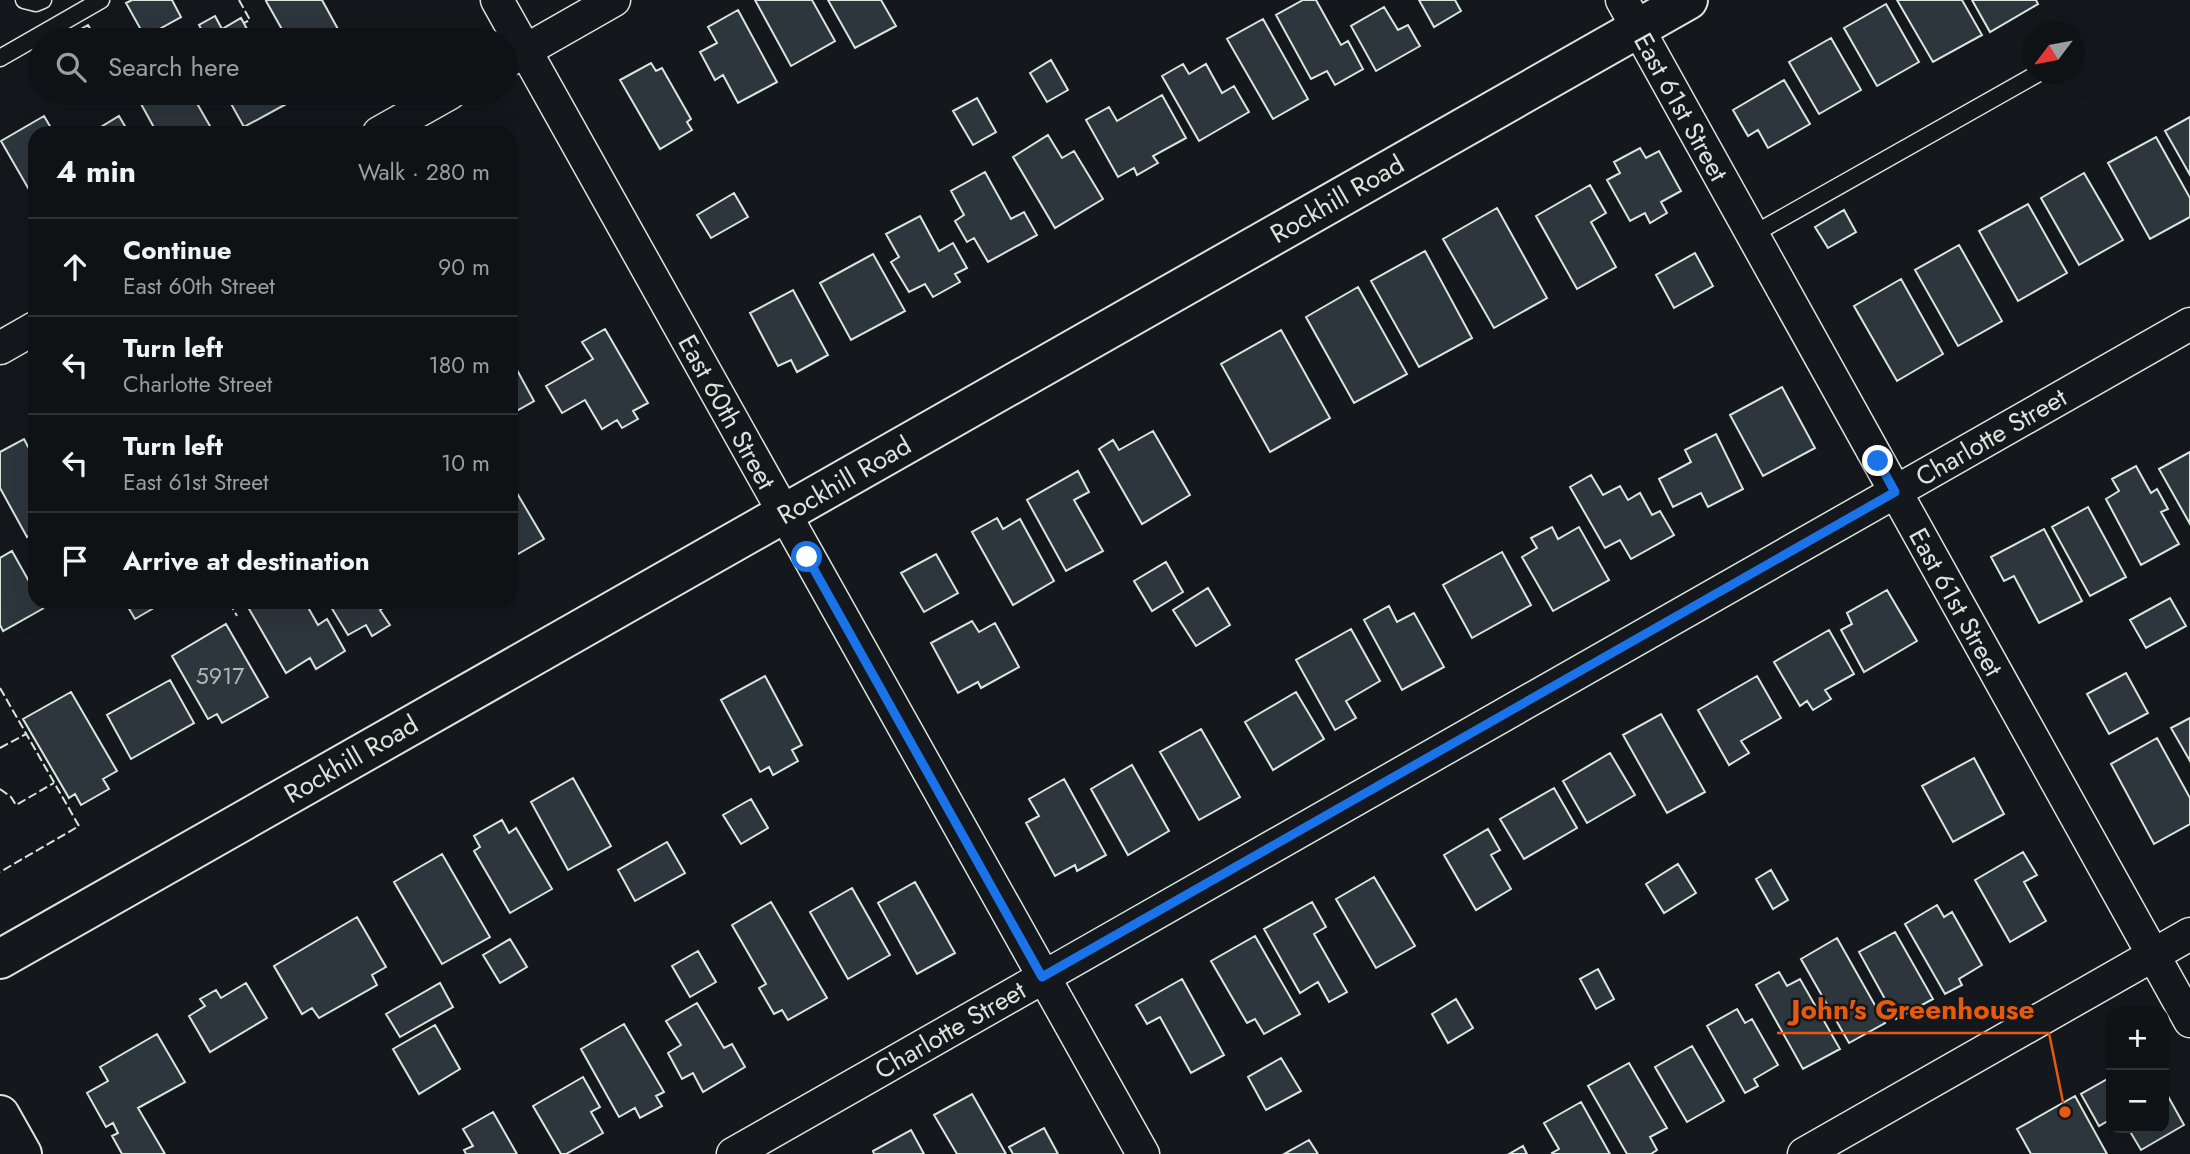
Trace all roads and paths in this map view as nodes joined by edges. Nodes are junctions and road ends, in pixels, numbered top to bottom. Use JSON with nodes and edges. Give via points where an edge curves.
{"nodes":[{"id":1,"x":24,"y":0,"type":"edge"},
{"id":2,"x":43,"y":0,"type":"edge"},
{"id":3,"x":101,"y":0,"type":"edge"},
{"id":4,"x":497,"y":0,"type":"edge"},
{"id":5,"x":614,"y":0,"type":"edge"},
{"id":6,"x":1688,"y":0,"type":"edge"},
{"id":7,"x":1630,"y":14,"type":"edge"},
{"id":8,"x":52,"y":28,"type":"edge"},
{"id":9,"x":506,"y":28,"type":"edge"},
{"id":10,"x":28,"y":42,"type":"edge"},
{"id":11,"x":518,"y":54,"type":"edge"},
{"id":12,"x":0,"y":58,"type":"edge"},
{"id":13,"x":518,"y":61,"type":"edge"},
{"id":14,"x":2022,"y":82,"type":"edge"},
{"id":15,"x":429,"y":105,"type":"edge"},
{"id":16,"x":391,"y":126,"type":"edge"},
{"id":17,"x":1752,"y":235,"type":"junction"},
{"id":18,"x":2190,"y":324,"type":"edge"},
{"id":19,"x":28,"y":332,"type":"edge"},
{"id":20,"x":0,"y":348,"type":"edge"},
{"id":21,"x":1895,"y":492,"type":"junction"},
{"id":22,"x":783,"y":514,"type":"junction"},
{"id":23,"x":2190,"y":934,"type":"edge"},
{"id":24,"x":2153,"y":955,"type":"junction"},
{"id":25,"x":0,"y":958,"type":"edge"},
{"id":26,"x":1042,"y":977,"type":"junction"},
{"id":27,"x":2190,"y":1021,"type":"edge"},
{"id":28,"x":0,"y":1115,"type":"edge"},
{"id":29,"x":22,"y":1154,"type":"edge"},
{"id":30,"x":733,"y":1154,"type":"edge"},
{"id":31,"x":1143,"y":1154,"type":"edge"},
{"id":32,"x":1804,"y":1154,"type":"edge"}],
"edges":[{"from":1,"to":2,"type":"lane"},
{"from":3,"to":8,"type":"lane"},
{"from":4,"to":9,"type":"street","name":"East 60th Street"},
{"from":5,"to":11,"type":"street"},
{"from":6,"to":7,"type":"main road","name":"Rockhill Road"},
{"from":7,"to":17,"type":"street","name":"East 61st Street"},
{"from":7,"to":22,"type":"main road","name":"Rockhill Road"},
{"from":10,"to":12,"type":"lane"},
{"from":13,"to":22,"type":"street","name":"East 60th Street"},
{"from":14,"to":17,"type":"lane"},
{"from":15,"to":16,"type":"street"},
{"from":17,"to":21,"type":"street","name":"East 61st Street"},
{"from":18,"to":21,"type":"street","name":"Charlotte Street"},
{"from":19,"to":20,"type":"street"},
{"from":21,"to":24,"type":"street","name":"East 61st Street"},
{"from":21,"to":26,"type":"street","name":"Charlotte Street"},
{"from":22,"to":25,"type":"main road","name":"Rockhill Road"},
{"from":22,"to":26,"type":"street","name":"East 60th Street"},
{"from":23,"to":24,"type":"street"},
{"from":24,"to":27,"type":"street","name":"East 61st Street"},
{"from":24,"to":32,"type":"street"},
{"from":26,"to":30,"type":"street","name":"Charlotte Street"},
{"from":26,"to":31,"type":"street","name":"East 60th Street"},
{"from":28,"to":29,"type":"main road"}]}
